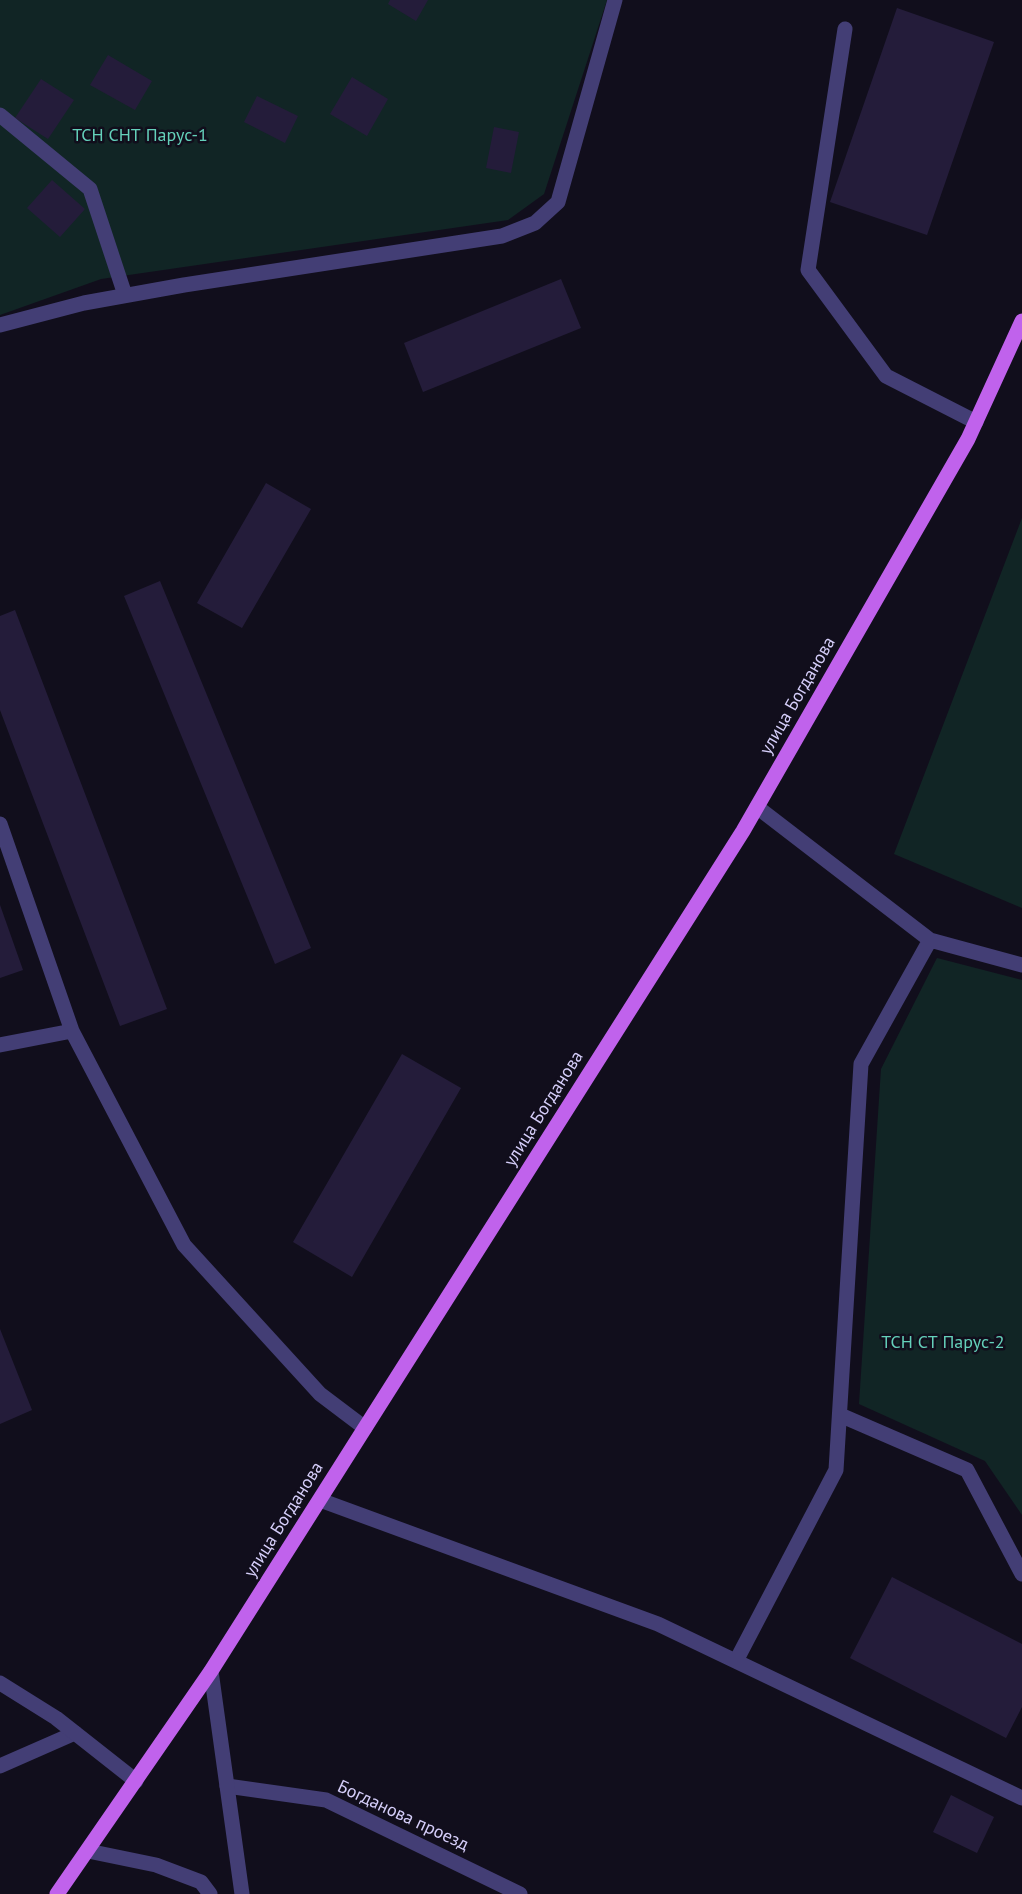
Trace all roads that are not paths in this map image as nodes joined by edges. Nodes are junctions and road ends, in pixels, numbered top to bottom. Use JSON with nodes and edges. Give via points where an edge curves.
{"nodes":[{"id":1,"x":615,"y":0,"type":"edge"},
{"id":2,"x":845,"y":29,"type":"dead end"},
{"id":3,"x":0,"y":115,"type":"edge"},
{"id":4,"x":125,"y":295,"type":"junction"},
{"id":5,"x":1022,"y":321,"type":"edge"},
{"id":6,"x":0,"y":325,"type":"edge"},
{"id":7,"x":976,"y":422,"type":"junction"},
{"id":8,"x":758,"y":807,"type":"junction"},
{"id":9,"x":0,"y":824,"type":"edge"},
{"id":10,"x":930,"y":940,"type":"junction"},
{"id":11,"x":1022,"y":965,"type":"edge"},
{"id":12,"x":72,"y":1031,"type":"junction"},
{"id":13,"x":0,"y":1045,"type":"edge"},
{"id":14,"x":840,"y":1415,"type":"junction"},
{"id":15,"x":365,"y":1428,"type":"junction"},
{"id":16,"x":320,"y":1500,"type":"junction"},
{"id":17,"x":1022,"y":1574,"type":"edge"},
{"id":18,"x":736,"y":1661,"type":"junction"},
{"id":19,"x":211,"y":1671,"type":"junction"},
{"id":20,"x":0,"y":1683,"type":"edge"},
{"id":21,"x":75,"y":1733,"type":"junction"},
{"id":22,"x":0,"y":1766,"type":"edge"},
{"id":23,"x":136,"y":1781,"type":"junction"},
{"id":24,"x":227,"y":1786,"type":"junction"},
{"id":25,"x":1022,"y":1798,"type":"edge"},
{"id":26,"x":88,"y":1851,"type":"junction"},
{"id":27,"x":57,"y":1894,"type":"edge"},
{"id":28,"x":210,"y":1894,"type":"edge"},
{"id":29,"x":242,"y":1894,"type":"edge"},
{"id":30,"x":520,"y":1894,"type":"edge"}],
"edges":[{"from":1,"to":4,"type":"street","via":[[558,202],[534,223],[502,236]]},
{"from":2,"to":7,"type":"street","via":[[808,270],[886,376]]},
{"from":3,"to":4,"type":"street","via":[[90,189]]},
{"from":4,"to":6,"type":"street"},
{"from":5,"to":7,"type":"main road","name":"улица Богданова"},
{"from":7,"to":8,"type":"main road","name":"улица Богданова"},
{"from":8,"to":10,"type":"street"},
{"from":8,"to":15,"type":"main road","name":"улица Богданова"},
{"from":9,"to":12,"type":"street"},
{"from":10,"to":11,"type":"street"},
{"from":10,"to":14,"type":"street","via":[[861,1064]]},
{"from":12,"to":13,"type":"street"},
{"from":12,"to":15,"type":"street","via":[[184,1245],[320,1394]]},
{"from":14,"to":17,"type":"street","via":[[967,1470]]},
{"from":14,"to":18,"type":"street","via":[[837,1470]]},
{"from":15,"to":16,"type":"main road","name":"улица Богданова"},
{"from":16,"to":18,"type":"street","via":[[658,1624]]},
{"from":16,"to":19,"type":"main road","name":"улица Богданова"},
{"from":18,"to":25,"type":"street"},
{"from":19,"to":23,"type":"main road","name":"улица Богданова"},
{"from":19,"to":24,"type":"street"},
{"from":20,"to":21,"type":"street"},
{"from":21,"to":22,"type":"street"},
{"from":21,"to":23,"type":"street"},
{"from":23,"to":26,"type":"main road","name":"улица Богданова"},
{"from":24,"to":29,"type":"street"},
{"from":24,"to":30,"type":"street","name":"Богданова проезд","via":[[326,1800]]},
{"from":26,"to":27,"type":"main road","name":"улица Богданова"},
{"from":26,"to":28,"type":"street","via":[[156,1864],[201,1882]]}]}
